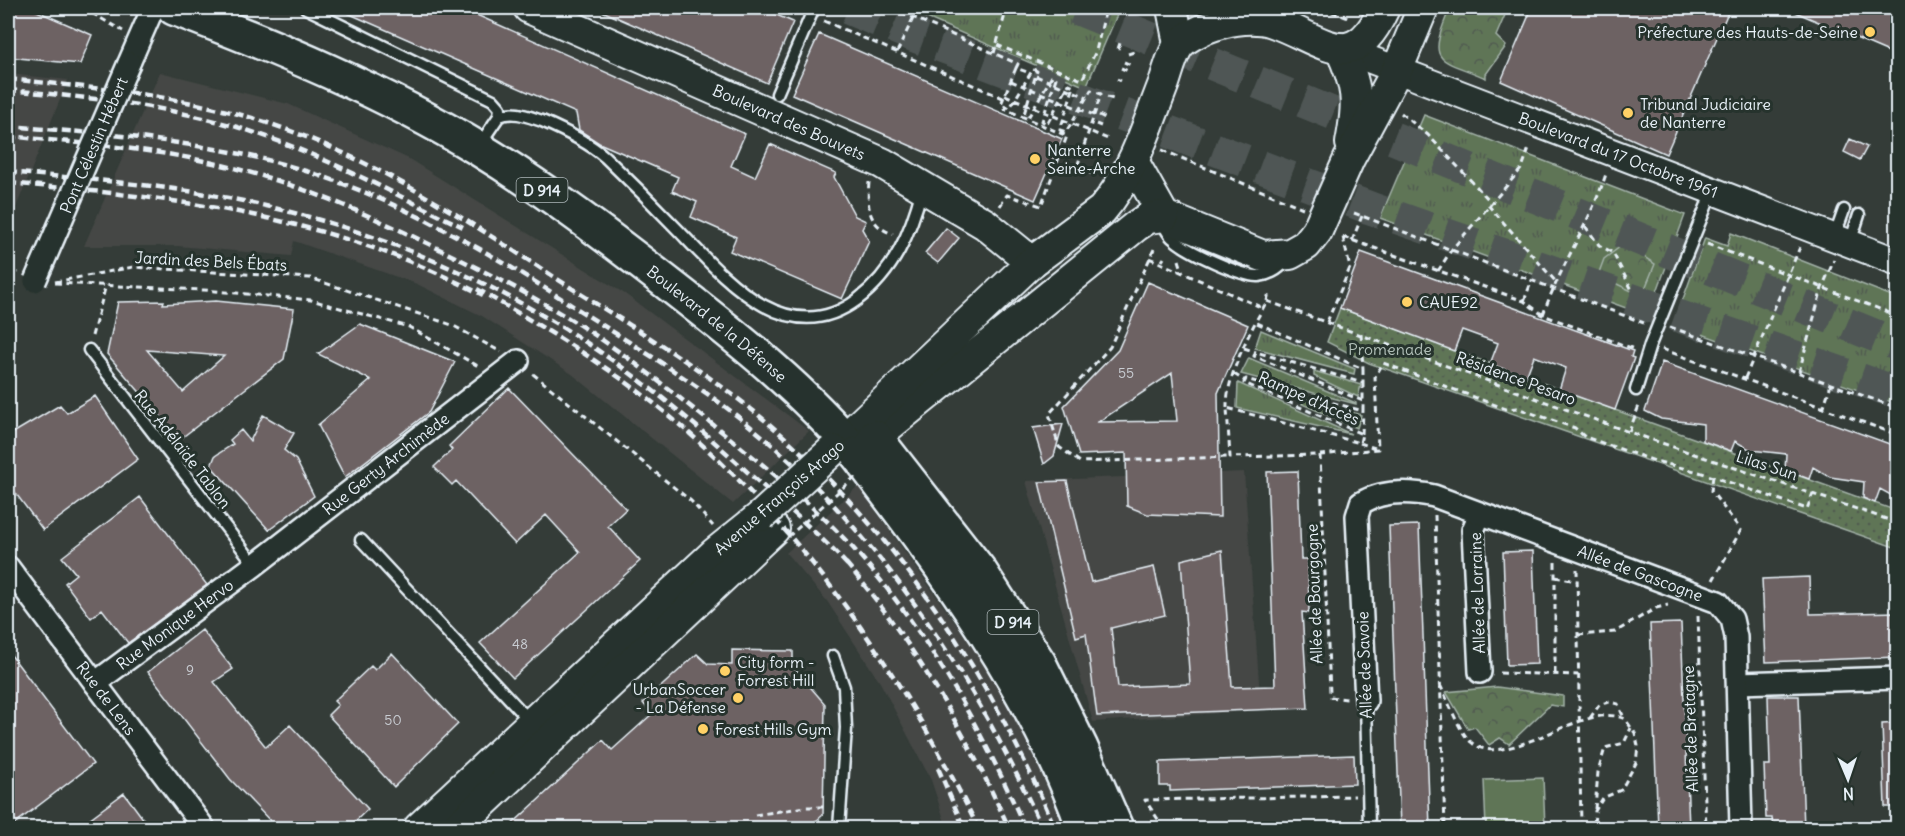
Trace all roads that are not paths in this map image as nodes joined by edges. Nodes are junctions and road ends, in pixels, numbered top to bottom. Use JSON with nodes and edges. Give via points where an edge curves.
{"nodes":[{"id":1,"x":153,"y":8,"type":"edge"},
{"id":2,"x":174,"y":8,"type":"edge"},
{"id":3,"x":306,"y":8,"type":"edge"},
{"id":4,"x":529,"y":8,"type":"edge"},
{"id":5,"x":1172,"y":8,"type":"edge"},
{"id":6,"x":1423,"y":8,"type":"edge"},
{"id":7,"x":812,"y":11,"type":"edge"},
{"id":8,"x":1259,"y":14,"type":"edge"},
{"id":9,"x":1372,"y":15,"type":"edge"},
{"id":10,"x":1179,"y":44,"type":"junction"},
{"id":11,"x":1340,"y":48,"type":"junction"},
{"id":12,"x":1397,"y":70,"type":"junction"},
{"id":13,"x":777,"y":94,"type":"dead end"},
{"id":14,"x":499,"y":116,"type":"junction"},
{"id":15,"x":477,"y":148,"type":"junction"},
{"id":16,"x":1142,"y":154,"type":"junction"},
{"id":17,"x":1349,"y":159,"type":"junction"},
{"id":18,"x":923,"y":185,"type":"junction"},
{"id":19,"x":1712,"y":191,"type":"junction"},
{"id":20,"x":1844,"y":210,"type":"dead end"},
{"id":21,"x":1859,"y":215,"type":"dead end"},
{"id":22,"x":1161,"y":216,"type":"junction"},
{"id":23,"x":1839,"y":247,"type":"junction"},
{"id":24,"x":1032,"y":262,"type":"junction"},
{"id":25,"x":1898,"y":262,"type":"edge"},
{"id":26,"x":35,"y":281,"type":"dead end"},
{"id":27,"x":89,"y":350,"type":"road end"},
{"id":28,"x":518,"y":361,"type":"road end"},
{"id":29,"x":1636,"y":390,"type":"dead end"},
{"id":30,"x":852,"y":453,"type":"junction"},
{"id":31,"x":1361,"y":502,"type":"joint"},
{"id":32,"x":1480,"y":514,"type":"junction"},
{"id":33,"x":774,"y":527,"type":"junction"},
{"id":34,"x":361,"y":540,"type":"dead end"},
{"id":35,"x":255,"y":566,"type":"junction"},
{"id":36,"x":8,"y":567,"type":"edge"},
{"id":37,"x":833,"y":656,"type":"dead end"},
{"id":38,"x":1480,"y":672,"type":"road end"},
{"id":39,"x":1898,"y":678,"type":"edge"},
{"id":40,"x":95,"y":683,"type":"junction"},
{"id":41,"x":1738,"y":683,"type":"junction"},
{"id":42,"x":1366,"y":701,"type":"joint"},
{"id":43,"x":532,"y":722,"type":"junction"},
{"id":44,"x":204,"y":828,"type":"edge"},
{"id":45,"x":419,"y":828,"type":"edge"},
{"id":46,"x":456,"y":828,"type":"edge"},
{"id":47,"x":839,"y":828,"type":"edge"},
{"id":48,"x":1084,"y":828,"type":"edge"},
{"id":49,"x":1116,"y":828,"type":"edge"},
{"id":50,"x":1369,"y":828,"type":"edge"},
{"id":51,"x":1741,"y":828,"type":"edge"}],
"edges":[{"from":1,"to":26,"type":"street","name":"Pont Célestin Hébert","bridge":true},
{"from":2,"to":15,"type":"main road","name":"Boulevard de la Défense","number":"D 914","via":[[340,76]]},
{"from":3,"to":14,"type":"lane","via":[[469,86],[493,100],[500,108]]},
{"from":4,"to":18,"type":"main road","name":"Boulevard des Bouvets","via":[[882,163]]},
{"from":5,"to":10,"type":"main road"},
{"from":6,"to":12,"type":"main road"},
{"from":7,"to":13,"type":"lane"},
{"from":8,"to":10,"type":"main road","via":[[1215,25]]},
{"from":8,"to":11,"type":"main road","via":[[1318,44]]},
{"from":9,"to":11,"type":"main road","via":[[1371,34],[1358,45]]},
{"from":10,"to":16,"type":"main road","name":"Avenue François Arago"},
{"from":11,"to":12,"type":"street","name":"Boulevard du 17 Octobre 1961"},
{"from":11,"to":17,"type":"main road","via":[[1355,80],[1357,96]]},
{"from":12,"to":17,"type":"main road"},
{"from":12,"to":19,"type":"street","name":"Boulevard du 17 Octobre 1961"},
{"from":14,"to":15,"type":"lane"},
{"from":14,"to":18,"type":"lane","via":[[508,113],[535,119],[592,147],[744,295],[761,305],[806,317],[833,315],[849,306],[890,266],[908,236]]},
{"from":15,"to":30,"type":"main road","name":"Boulevard de la Défense","number":"D 914","via":[[580,217],[695,304],[760,358]]},
{"from":16,"to":22,"type":"main road"},
{"from":16,"to":24,"type":"main road","name":"Avenue François Arago","via":[[1102,210]]},
{"from":17,"to":22,"type":"main road","via":[[1317,231],[1306,245],[1290,254],[1263,256]]},
{"from":18,"to":24,"type":"main road","name":"Boulevard des Bouvets","via":[[985,224]]},
{"from":19,"to":23,"type":"street","name":"Boulevard du 17 Octobre 1961"},
{"from":19,"to":29,"type":"lane"},
{"from":20,"to":23,"type":"lane"},
{"from":21,"to":23,"type":"lane"},
{"from":22,"to":30,"type":"main road","name":"Avenue François Arago","via":[[1136,226]]},
{"from":23,"to":25,"type":"street","name":"Boulevard du 17 Octobre 1961"},
{"from":24,"to":30,"type":"main road","name":"Avenue François Arago"},
{"from":27,"to":35,"type":"lane","name":"Rue Adélaïde Tablon"},
{"from":28,"to":35,"type":"street","name":"Rue Gerty Archimède"},
{"from":30,"to":33,"type":"main road","name":"Avenue François Arago","bridge":true},
{"from":30,"to":48,"type":"main road","name":"Boulevard de la Défense","number":"D 914","via":[[937,561],[1018,684],[1056,759]]},
{"from":30,"to":49,"type":"main road","name":"Boulevard de la Défense","number":"D 914","via":[[912,486],[956,538],[1039,663]]},
{"from":31,"to":32,"type":"street","name":"Allée de Gascogne","via":[[1374,495],[1434,496]]},
{"from":31,"to":42,"type":"street","name":"Allée de Savoie","via":[[1358,516]]},
{"from":32,"to":38,"type":"street","name":"Allée de Lorraine","via":[[1473,530]]},
{"from":32,"to":41,"type":"street","name":"Allée de Gascogne","via":[[1718,602],[1732,619]]},
{"from":33,"to":43,"type":"main road","name":"Avenue François Arago","via":[[715,553]]},
{"from":33,"to":46,"type":"main road","name":"Avenue François Arago"},
{"from":34,"to":43,"type":"lane"},
{"from":35,"to":40,"type":"street","name":"Rue Monique Hervo"},
{"from":36,"to":40,"type":"street","name":"Rue de Lens"},
{"from":37,"to":47,"type":"lane","via":[[844,687],[845,707]]},
{"from":39,"to":41,"type":"street"},
{"from":40,"to":44,"type":"street","name":"Rue de Lens"},
{"from":41,"to":51,"type":"street","name":"Allée de Gascogne"},
{"from":42,"to":50,"type":"lane","name":"Allée de Savoie"},
{"from":43,"to":45,"type":"main road","name":"Avenue François Arago"}]}
